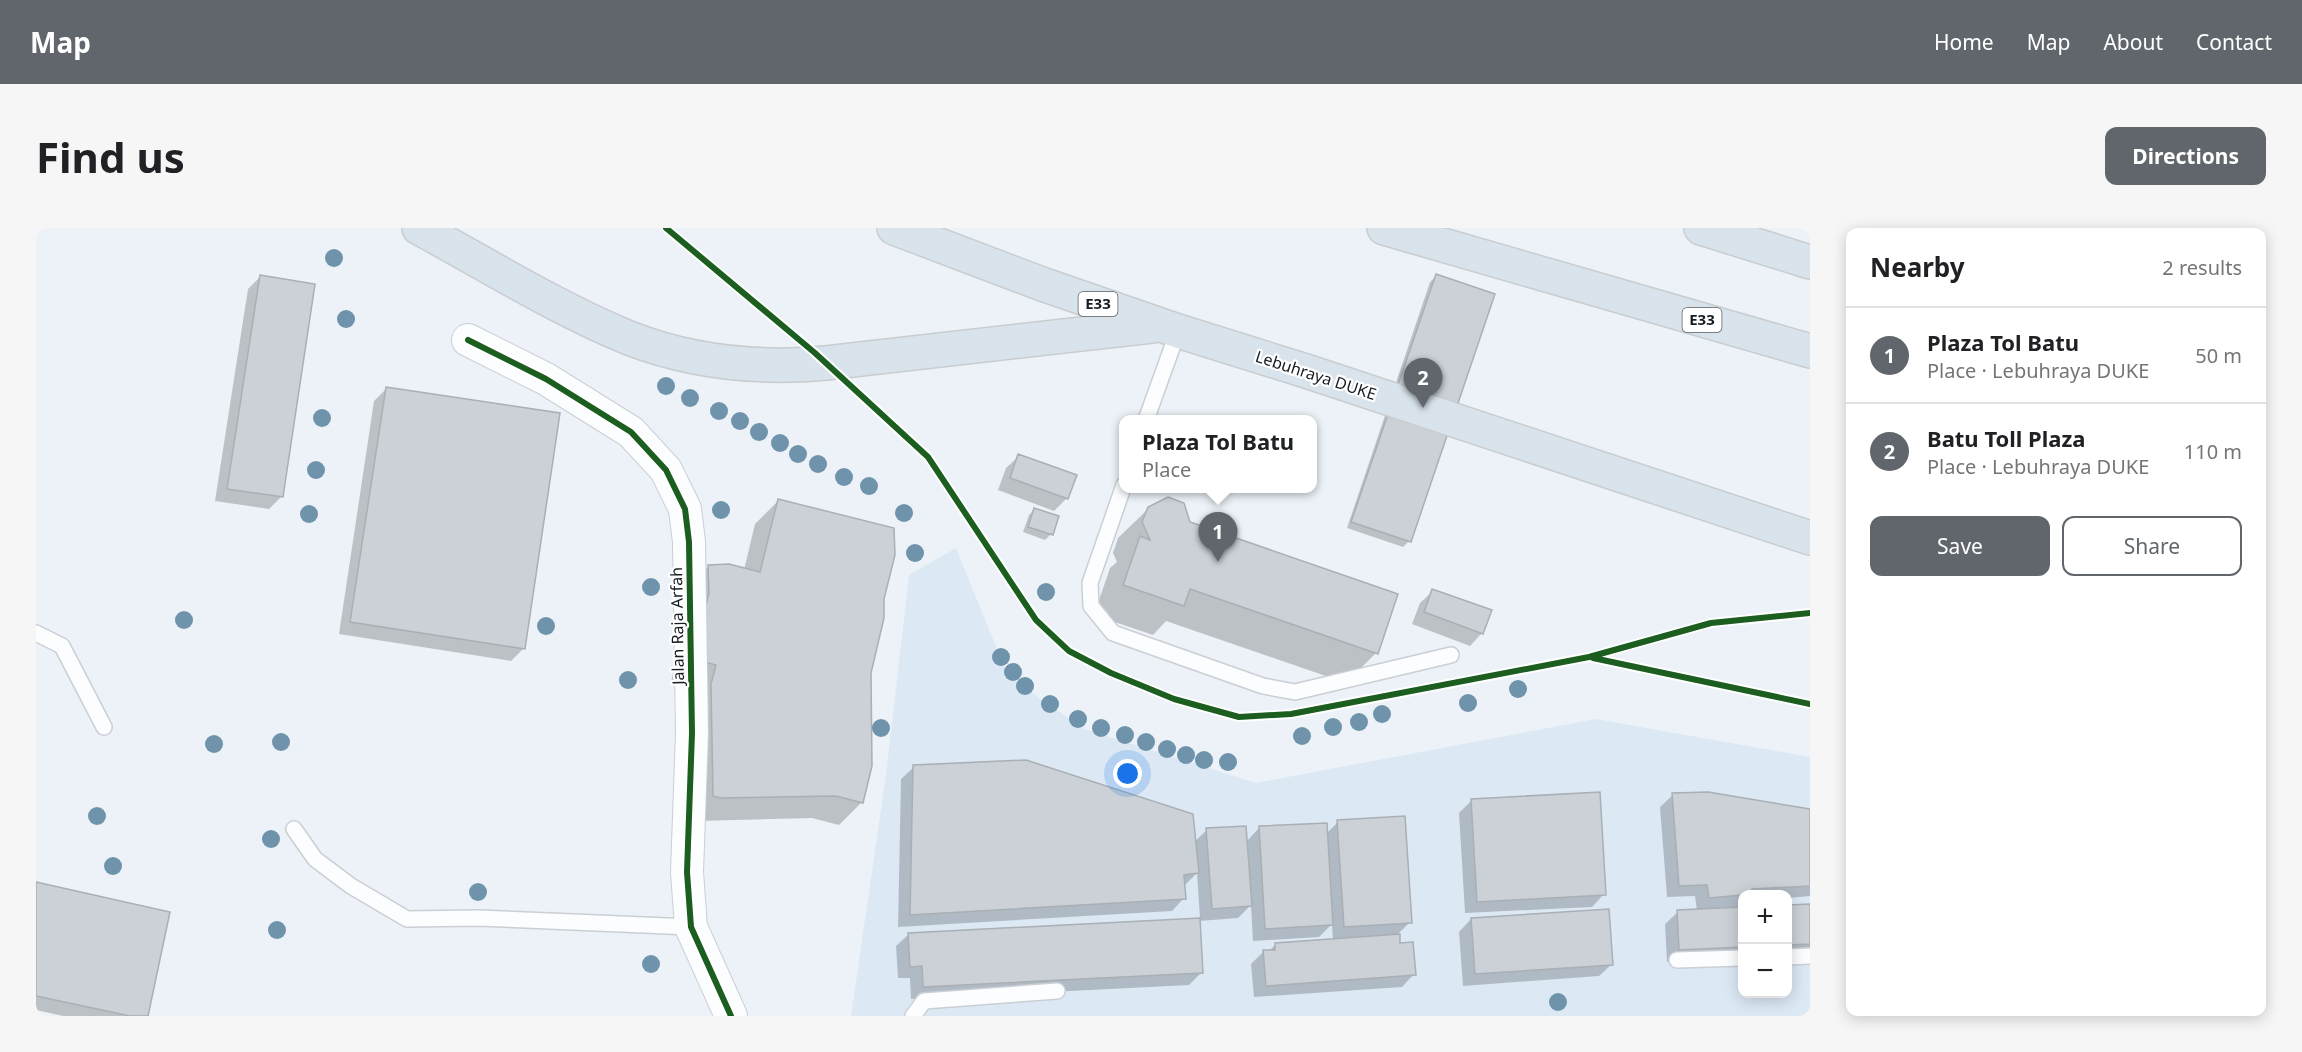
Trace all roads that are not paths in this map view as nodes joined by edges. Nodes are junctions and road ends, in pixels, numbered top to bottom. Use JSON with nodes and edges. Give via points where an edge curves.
{"nodes":[{"id":1,"x":419,"y":228,"type":"edge"},
{"id":2,"x":894,"y":228,"type":"edge"},
{"id":3,"x":1384,"y":228,"type":"edge"},
{"id":4,"x":1436,"y":228,"type":"edge"},
{"id":5,"x":1701,"y":228,"type":"edge"},
{"id":6,"x":1806,"y":261,"type":"edge"},
{"id":7,"x":1595,"y":289,"type":"junction"},
{"id":8,"x":1169,"y":328,"type":"junction"},
{"id":9,"x":468,"y":340,"type":"dead end"},
{"id":10,"x":1810,"y":351,"type":"edge"},
{"id":11,"x":1147,"y":415,"type":"edge"},
{"id":12,"x":1121,"y":493,"type":"edge"},
{"id":13,"x":1810,"y":538,"type":"edge"},
{"id":14,"x":36,"y":633,"type":"edge"},
{"id":15,"x":1451,"y":655,"type":"dead end"},
{"id":16,"x":104,"y":727,"type":"dead end"},
{"id":17,"x":294,"y":829,"type":"dead end"},
{"id":18,"x":691,"y":927,"type":"junction"},
{"id":19,"x":1810,"y":956,"type":"edge"},
{"id":20,"x":1792,"y":957,"type":"edge"},
{"id":21,"x":1738,"y":958,"type":"edge"},
{"id":22,"x":1677,"y":960,"type":"dead end"},
{"id":23,"x":1057,"y":991,"type":"dead end"},
{"id":24,"x":731,"y":1016,"type":"edge"},
{"id":25,"x":913,"y":1016,"type":"edge"}],
"edges":[{"from":1,"to":8,"type":"highway","via":[[586,319],[630,338],[692,356],[743,364],[826,363]]},
{"from":2,"to":8,"type":"highway","name":"Lebuhraya DUKE","number":"E33"},
{"from":3,"to":7,"type":"highway","number":"E33"},
{"from":4,"to":7,"type":"highway"},
{"from":5,"to":6,"type":"highway"},
{"from":7,"to":10,"type":"highway","number":"E33"},
{"from":8,"to":11,"type":"lane"},
{"from":8,"to":13,"type":"highway","name":"Lebuhraya DUKE","number":"E33"},
{"from":9,"to":18,"type":"street","name":"Jalan Raja Arfah","via":[[546,379],[631,432],[666,470],[685,509],[691,638],[687,872]]},
{"from":12,"to":15,"type":"lane","via":[[1090,583],[1091,606],[1113,633],[1263,686],[1295,692]]},
{"from":14,"to":16,"type":"lane","via":[[62,646]]},
{"from":17,"to":18,"type":"lane","via":[[315,859],[407,919]]},
{"from":18,"to":24,"type":"street","name":"Jalan Raja Arfah"},
{"from":19,"to":20,"type":"lane"},
{"from":21,"to":22,"type":"lane"},
{"from":23,"to":25,"type":"lane","via":[[924,1001]]}]}
